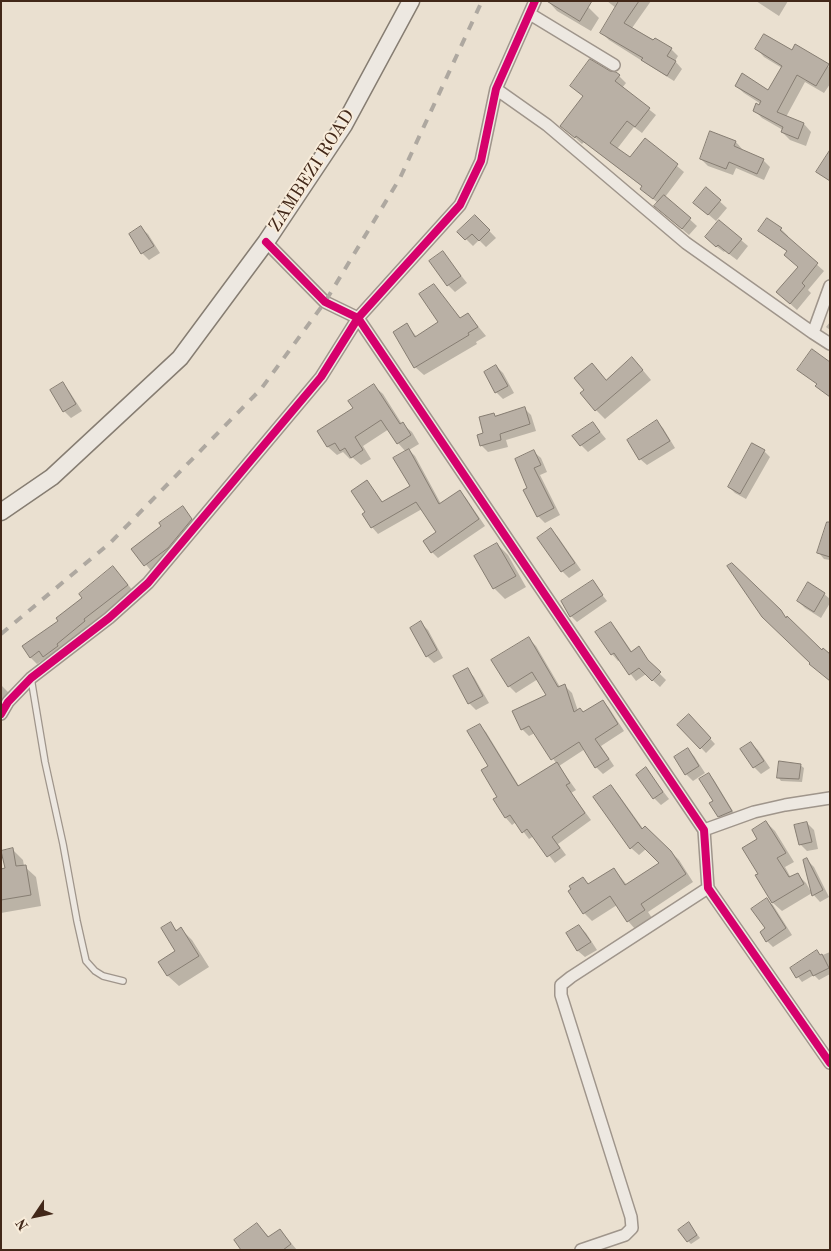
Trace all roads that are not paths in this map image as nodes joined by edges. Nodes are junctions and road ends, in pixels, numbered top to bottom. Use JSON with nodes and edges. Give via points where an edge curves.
{"nodes":[{"id":1,"x":411,"y":1,"type":"edge"},
{"id":2,"x":535,"y":1,"type":"edge"},
{"id":3,"x":530,"y":14,"type":"junction"},
{"id":4,"x":614,"y":65,"type":"dead end"},
{"id":5,"x":496,"y":89,"type":"junction"},
{"id":6,"x":266,"y":242,"type":"junction"},
{"id":7,"x":830,"y":286,"type":"edge"},
{"id":8,"x":358,"y":318,"type":"junction"},
{"id":9,"x":813,"y":333,"type":"junction"},
{"id":10,"x":830,"y":344,"type":"edge"},
{"id":11,"x":1,"y":512,"type":"edge"},
{"id":12,"x":31,"y":678,"type":"junction"},
{"id":13,"x":1,"y":714,"type":"edge"},
{"id":14,"x":830,"y":798,"type":"edge"},
{"id":15,"x":704,"y":830,"type":"junction"},
{"id":16,"x":708,"y":888,"type":"junction"},
{"id":17,"x":123,"y":981,"type":"dead end"},
{"id":18,"x":830,"y":1063,"type":"edge"},
{"id":19,"x":581,"y":1250,"type":"edge"}],
"edges":[{"from":1,"to":6,"type":"main road","name":"ZAMBEZI ROAD","via":[[344,125]]},
{"from":2,"to":3,"type":"street"},
{"from":3,"to":4,"type":"street"},
{"from":3,"to":5,"type":"street"},
{"from":5,"to":8,"type":"street","via":[[481,161],[460,204]]},
{"from":5,"to":9,"type":"street","via":[[548,125],[686,243]]},
{"from":6,"to":8,"type":"street","via":[[325,302]]},
{"from":6,"to":11,"type":"main road","name":"ZAMBEZI ROAD","via":[[180,358],[52,477]]},
{"from":7,"to":9,"type":"street"},
{"from":8,"to":12,"type":"street","via":[[321,376],[148,583],[109,618]]},
{"from":8,"to":15,"type":"street"},
{"from":9,"to":10,"type":"street"},
{"from":12,"to":13,"type":"street"},
{"from":12,"to":17,"type":"lane","via":[[86,961],[103,976]]},
{"from":14,"to":15,"type":"street","via":[[754,812]]},
{"from":15,"to":16,"type":"street"},
{"from":16,"to":18,"type":"street"},
{"from":16,"to":19,"type":"street","via":[[561,986],[561,995],[632,1228],[625,1235]]}]}
